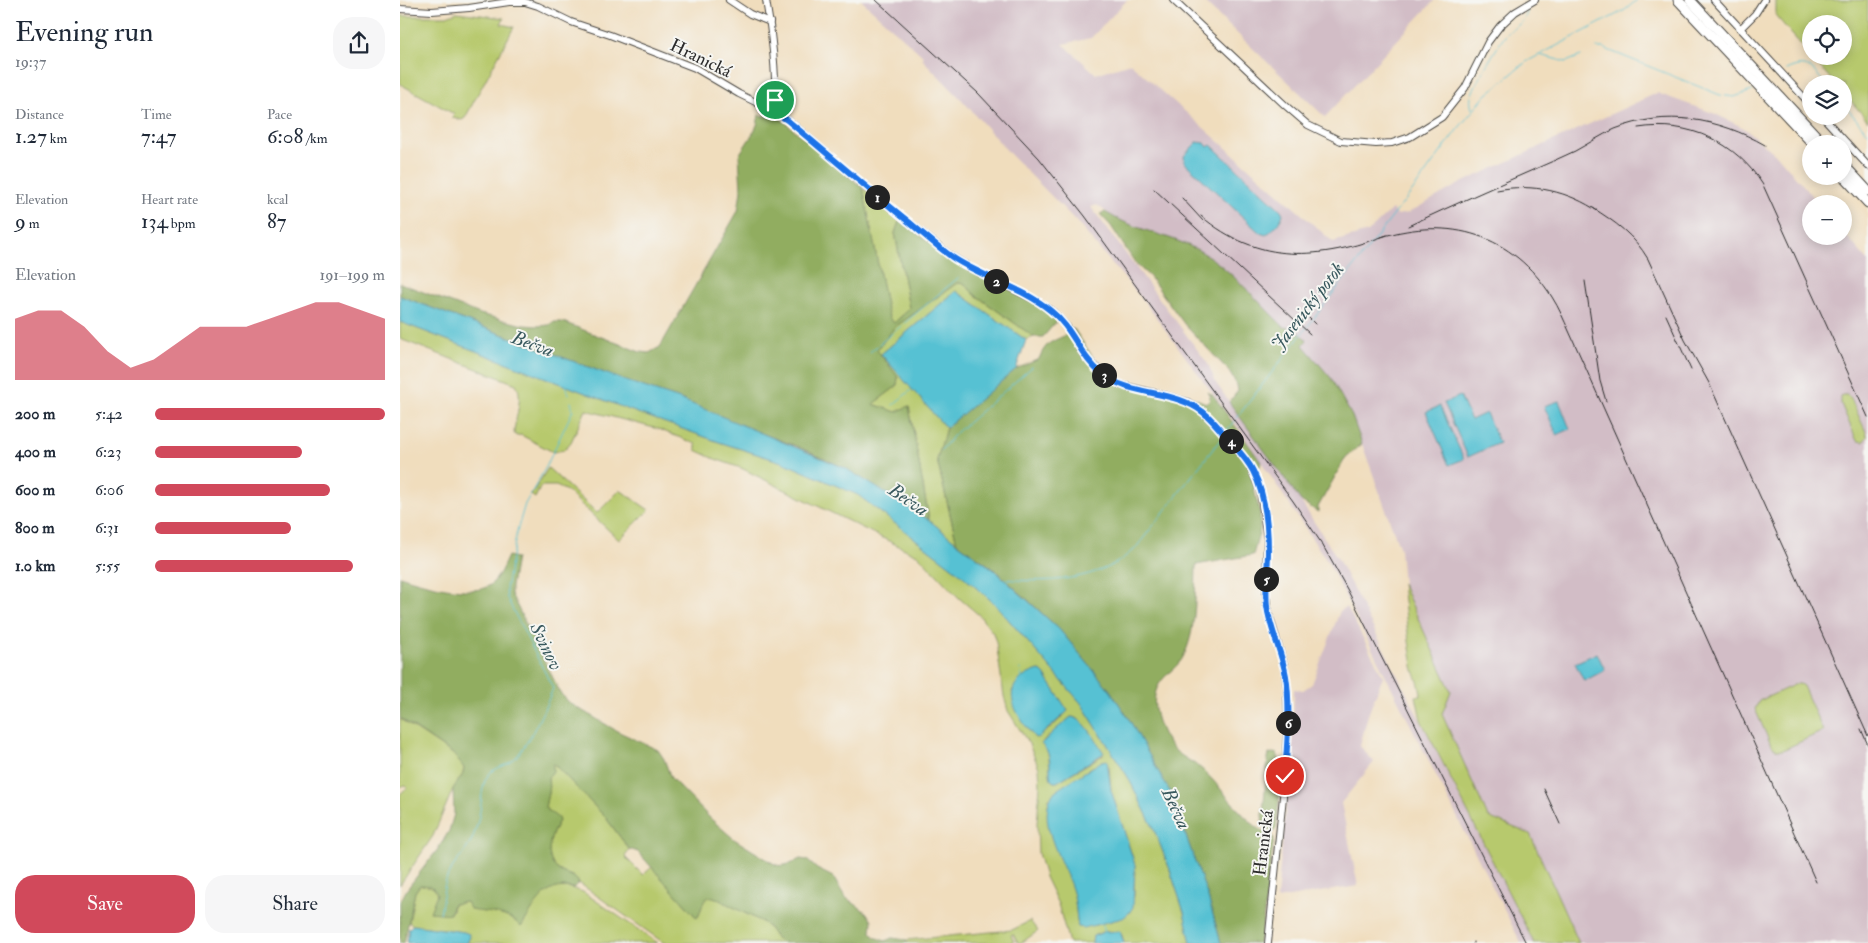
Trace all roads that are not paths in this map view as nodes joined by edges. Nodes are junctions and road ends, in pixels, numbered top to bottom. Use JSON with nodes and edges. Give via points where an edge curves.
{"nodes":[{"id":1,"x":729,"y":0,"type":"edge"},
{"id":2,"x":766,"y":0,"type":"edge"},
{"id":3,"x":1174,"y":0,"type":"edge"},
{"id":4,"x":1535,"y":0,"type":"edge"},
{"id":5,"x":1678,"y":0,"type":"edge"},
{"id":6,"x":1690,"y":0,"type":"edge"},
{"id":7,"x":1714,"y":0,"type":"edge"},
{"id":8,"x":1764,"y":0,"type":"edge"},
{"id":9,"x":400,"y":9,"type":"edge"},
{"id":10,"x":770,"y":22,"type":"junction"},
{"id":11,"x":1740,"y":29,"type":"junction"},
{"id":12,"x":1802,"y":95,"type":"edge"},
{"id":13,"x":772,"y":110,"type":"junction"},
{"id":14,"x":1830,"y":125,"type":"edge"},
{"id":15,"x":1805,"y":135,"type":"edge"},
{"id":16,"x":1816,"y":135,"type":"edge"},
{"id":17,"x":1868,"y":166,"type":"edge"},
{"id":18,"x":1852,"y":174,"type":"edge"},
{"id":19,"x":1851,"y":185,"type":"edge"},
{"id":20,"x":1868,"y":191,"type":"edge"},
{"id":21,"x":1868,"y":203,"type":"edge"},
{"id":22,"x":1268,"y":943,"type":"edge"}],
"edges":[{"from":1,"to":10,"type":"street"},
{"from":2,"to":10,"type":"street"},
{"from":3,"to":4,"type":"street","via":[[1308,125],[1341,141],[1376,144],[1410,137],[1442,117],[1465,88],[1488,42],[1500,26]]},
{"from":5,"to":15,"type":"highway"},
{"from":6,"to":16,"type":"highway"},
{"from":7,"to":11,"type":"street"},
{"from":8,"to":11,"type":"street"},
{"from":9,"to":13,"type":"street","name":"Hranická","via":[[432,11],[509,2],[533,4],[571,22],[695,68]]},
{"from":10,"to":13,"type":"street","via":[[775,93]]},
{"from":11,"to":12,"type":"street"},
{"from":13,"to":22,"type":"street","name":"Hranická","via":[[950,256],[1053,312],[1069,330],[1085,357],[1105,376],[1121,385],[1188,402],[1209,417],[1249,464],[1260,490],[1267,539],[1267,604],[1287,687],[1284,783]]},
{"from":14,"to":17,"type":"street"},
{"from":18,"to":20,"type":"highway"},
{"from":19,"to":21,"type":"highway"}]}
